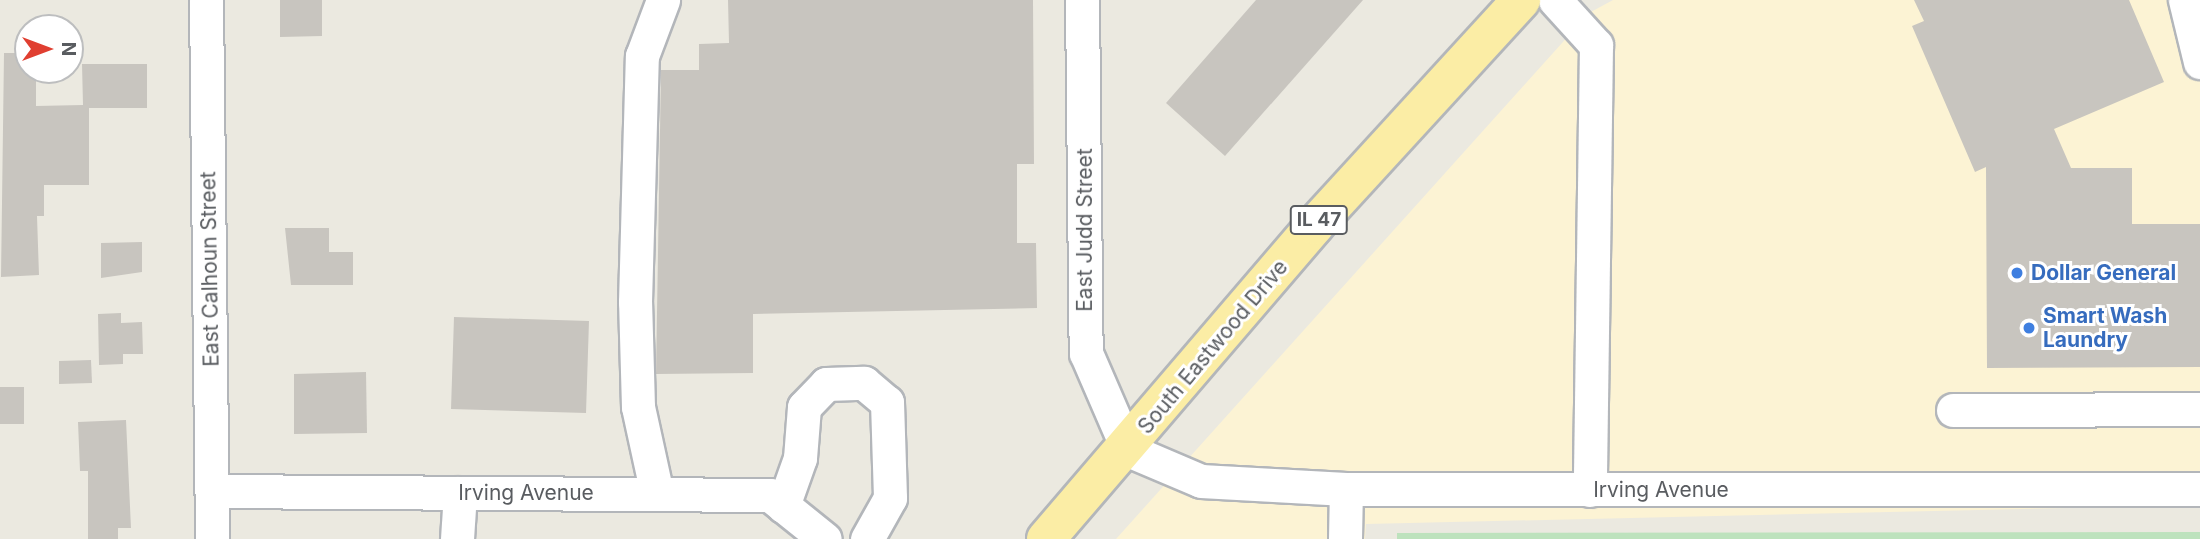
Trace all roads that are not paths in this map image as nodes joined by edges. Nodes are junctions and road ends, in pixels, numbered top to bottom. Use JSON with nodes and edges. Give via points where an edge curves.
{"nodes":[{"id":1,"x":206,"y":0,"type":"edge"},
{"id":2,"x":663,"y":0,"type":"edge"},
{"id":3,"x":1082,"y":0,"type":"edge"},
{"id":4,"x":1521,"y":0,"type":"edge"},
{"id":5,"x":1555,"y":0,"type":"edge"},
{"id":6,"x":2185,"y":0,"type":"edge"},
{"id":7,"x":2200,"y":62,"type":"edge"},
{"id":8,"x":2200,"y":409,"type":"edge"},
{"id":9,"x":1953,"y":410,"type":"dead end"},
{"id":10,"x":1128,"y":450,"type":"junction"},
{"id":11,"x":1346,"y":489,"type":"junction"},
{"id":12,"x":2200,"y":489,"type":"edge"},
{"id":13,"x":1590,"y":490,"type":"junction"},
{"id":14,"x":212,"y":491,"type":"junction"},
{"id":15,"x":460,"y":493,"type":"junction"},
{"id":16,"x":657,"y":494,"type":"junction"},
{"id":17,"x":783,"y":506,"type":"junction"},
{"id":18,"x":212,"y":539,"type":"edge"},
{"id":19,"x":457,"y":539,"type":"edge"},
{"id":20,"x":825,"y":539,"type":"edge"},
{"id":21,"x":867,"y":539,"type":"edge"},
{"id":22,"x":1046,"y":539,"type":"edge"},
{"id":23,"x":1345,"y":539,"type":"edge"}],
"edges":[{"from":1,"to":14,"type":"street","name":"East Calhoun Street"},
{"from":2,"to":16,"type":"street","via":[[642,56],[635,302],[638,407]]},
{"from":3,"to":10,"type":"street","name":"East Judd Street","via":[[1086,353]]},
{"from":4,"to":10,"type":"main road","name":"South Eastwood Drive","number":"IL 47","via":[[1315,225]]},
{"from":5,"to":13,"type":"street","via":[[1596,44]]},
{"from":6,"to":7,"type":"street"},
{"from":8,"to":9,"type":"street"},
{"from":10,"to":11,"type":"street","name":"Irving Avenue","via":[[1201,481]]},
{"from":10,"to":22,"type":"main road","name":"South Eastwood Drive","number":"IL 47"},
{"from":11,"to":13,"type":"street","name":"Irving Avenue"},
{"from":11,"to":23,"type":"street"},
{"from":12,"to":13,"type":"street","name":"Irving Avenue"},
{"from":14,"to":15,"type":"street","name":"Irving Avenue"},
{"from":14,"to":18,"type":"street","name":"East Calhoun Street"},
{"from":15,"to":16,"type":"street","name":"Irving Avenue"},
{"from":15,"to":19,"type":"street"},
{"from":16,"to":17,"type":"street","name":"Irving Avenue","via":[[770,495]]},
{"from":17,"to":20,"type":"street","name":"Irving Avenue"},
{"from":17,"to":21,"type":"street","via":[[800,458],[804,407],[826,384],[864,383],[887,402],[890,498]]}]}
